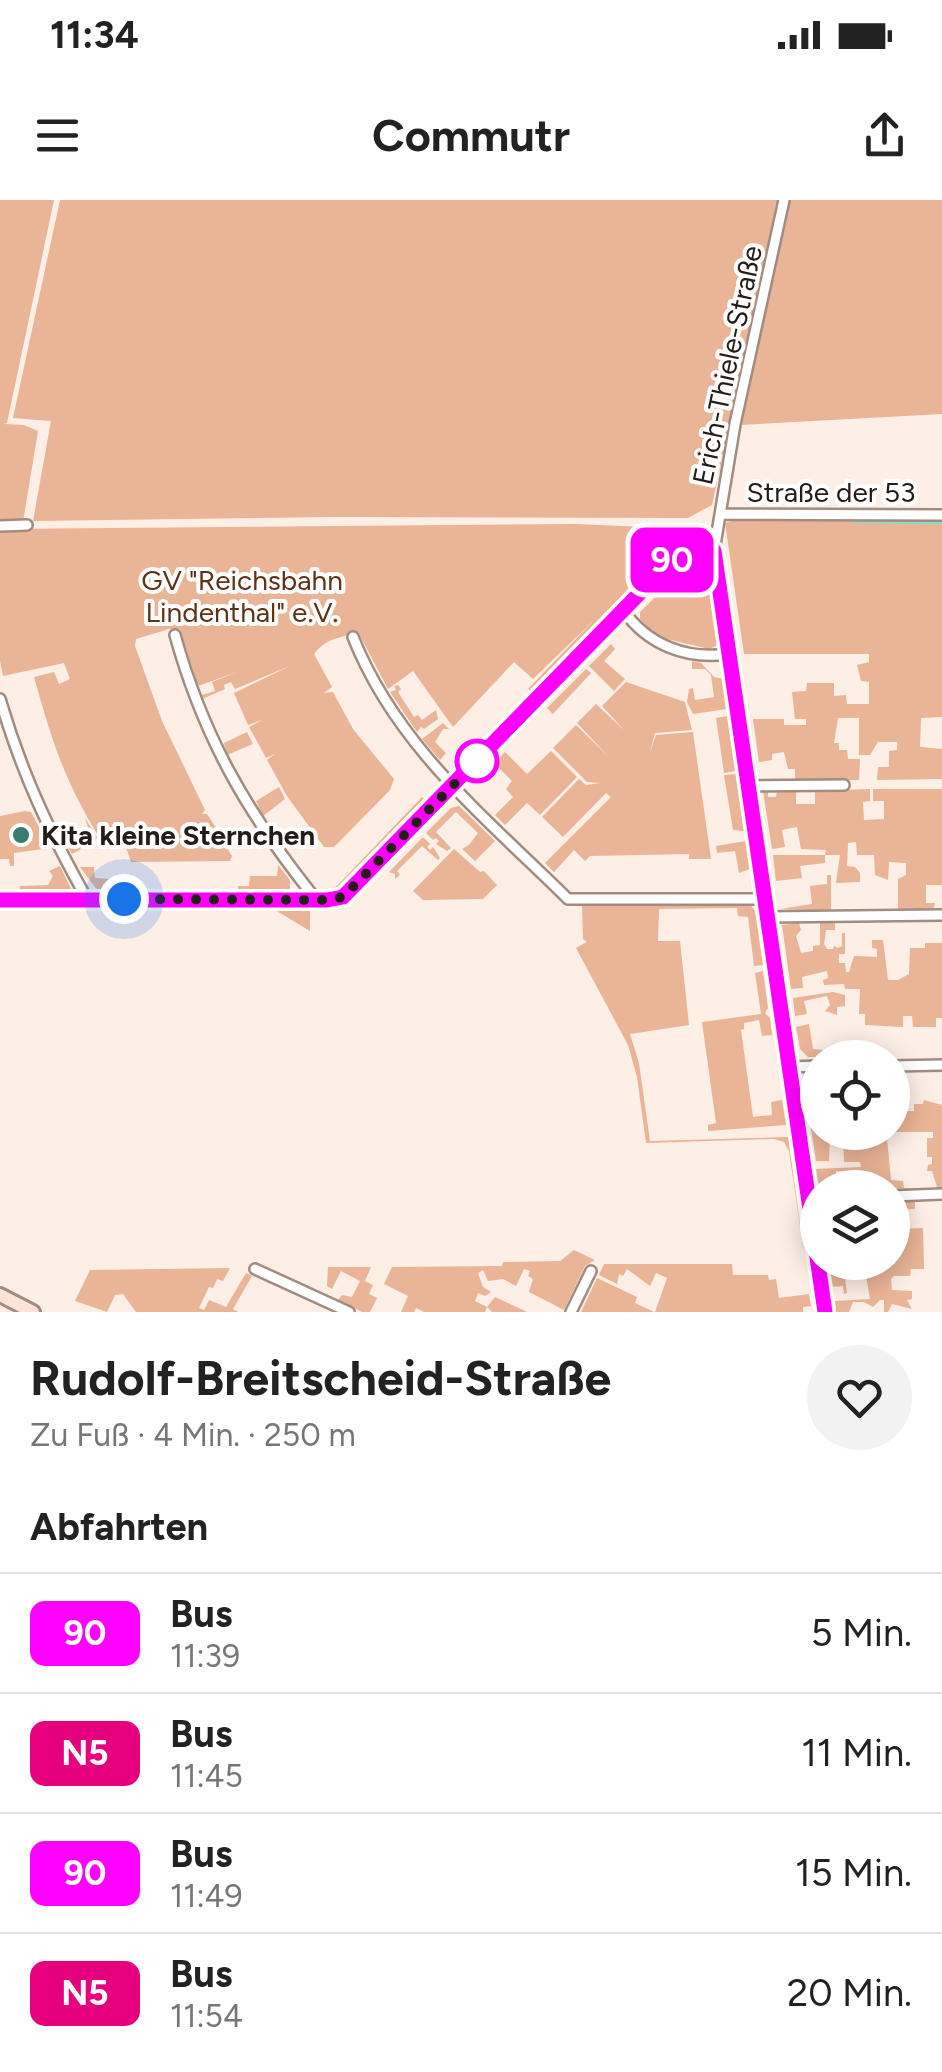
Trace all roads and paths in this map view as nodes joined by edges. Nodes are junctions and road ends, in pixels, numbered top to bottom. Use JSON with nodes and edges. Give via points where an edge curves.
{"nodes":[{"id":1,"x":784,"y":200,"type":"edge"},
{"id":2,"x":720,"y":514,"type":"junction"},
{"id":3,"x":942,"y":515,"type":"edge"},
{"id":4,"x":0,"y":526,"type":"edge"},
{"id":5,"x":27,"y":526,"type":"dead end"},
{"id":6,"x":714,"y":551,"type":"junction"},
{"id":7,"x":623,"y":610,"type":"junction"},
{"id":8,"x":174,"y":635,"type":"dead end"},
{"id":9,"x":353,"y":638,"type":"dead end"},
{"id":10,"x":730,"y":654,"type":"junction"},
{"id":11,"x":0,"y":700,"type":"edge"},
{"id":12,"x":844,"y":785,"type":"dead end"},
{"id":13,"x":452,"y":786,"type":"junction"},
{"id":14,"x":748,"y":786,"type":"junction"},
{"id":15,"x":87,"y":898,"type":"junction"},
{"id":16,"x":765,"y":899,"type":"junction"},
{"id":17,"x":0,"y":900,"type":"edge"},
{"id":18,"x":311,"y":900,"type":"junction"},
{"id":19,"x":942,"y":915,"type":"edge"},
{"id":20,"x":768,"y":917,"type":"junction"},
{"id":21,"x":942,"y":1065,"type":"edge"},
{"id":22,"x":910,"y":1066,"type":"edge"},
{"id":23,"x":791,"y":1067,"type":"junction"},
{"id":24,"x":800,"y":1067,"type":"edge"},
{"id":25,"x":808,"y":1170,"type":"edge"},
{"id":26,"x":942,"y":1194,"type":"edge"},
{"id":27,"x":910,"y":1195,"type":"edge"},
{"id":28,"x":255,"y":1269,"type":"dead end"},
{"id":29,"x":591,"y":1271,"type":"dead end"},
{"id":30,"x":822,"y":1280,"type":"edge"},
{"id":31,"x":0,"y":1295,"type":"edge"},
{"id":32,"x":33,"y":1312,"type":"edge"},
{"id":33,"x":349,"y":1312,"type":"edge"},
{"id":34,"x":571,"y":1312,"type":"edge"},
{"id":35,"x":825,"y":1312,"type":"edge"}],
"edges":[{"from":1,"to":2,"type":"street","name":"Erich-Thiele-Straße"},
{"from":2,"to":3,"type":"street","name":"Straße der 53"},
{"from":2,"to":6,"type":"street","name":"Erich-Thiele-Straße"},
{"from":4,"to":5,"type":"street"},
{"from":6,"to":7,"type":"street","via":[[684,550]]},
{"from":6,"to":10,"type":"street","name":"Erich-Thiele-Straße"},
{"from":7,"to":10,"type":"street","via":[[658,643]]},
{"from":7,"to":13,"type":"street"},
{"from":8,"to":18,"type":"street","via":[[218,753]]},
{"from":9,"to":13,"type":"street","via":[[408,736]]},
{"from":10,"to":14,"type":"street","name":"Erich-Thiele-Straße"},
{"from":11,"to":15,"type":"street","via":[[39,811]]},
{"from":12,"to":14,"type":"street"},
{"from":13,"to":16,"type":"street","via":[[568,899]]},
{"from":13,"to":18,"type":"street","via":[[348,894]]},
{"from":14,"to":16,"type":"street","name":"Erich-Thiele-Straße"},
{"from":15,"to":17,"type":"street"},
{"from":15,"to":18,"type":"street"},
{"from":16,"to":20,"type":"street","name":"Erich-Thiele-Straße"},
{"from":19,"to":20,"type":"street"},
{"from":20,"to":23,"type":"street","name":"Erich-Thiele-Straße"},
{"from":21,"to":22,"type":"street"},
{"from":23,"to":24,"type":"street"},
{"from":23,"to":25,"type":"street","name":"Erich-Thiele-Straße"},
{"from":26,"to":27,"type":"street"},
{"from":28,"to":33,"type":"street"},
{"from":29,"to":34,"type":"street"},
{"from":30,"to":35,"type":"street","name":"Erich-Thiele-Straße"},
{"from":31,"to":32,"type":"street"}]}
